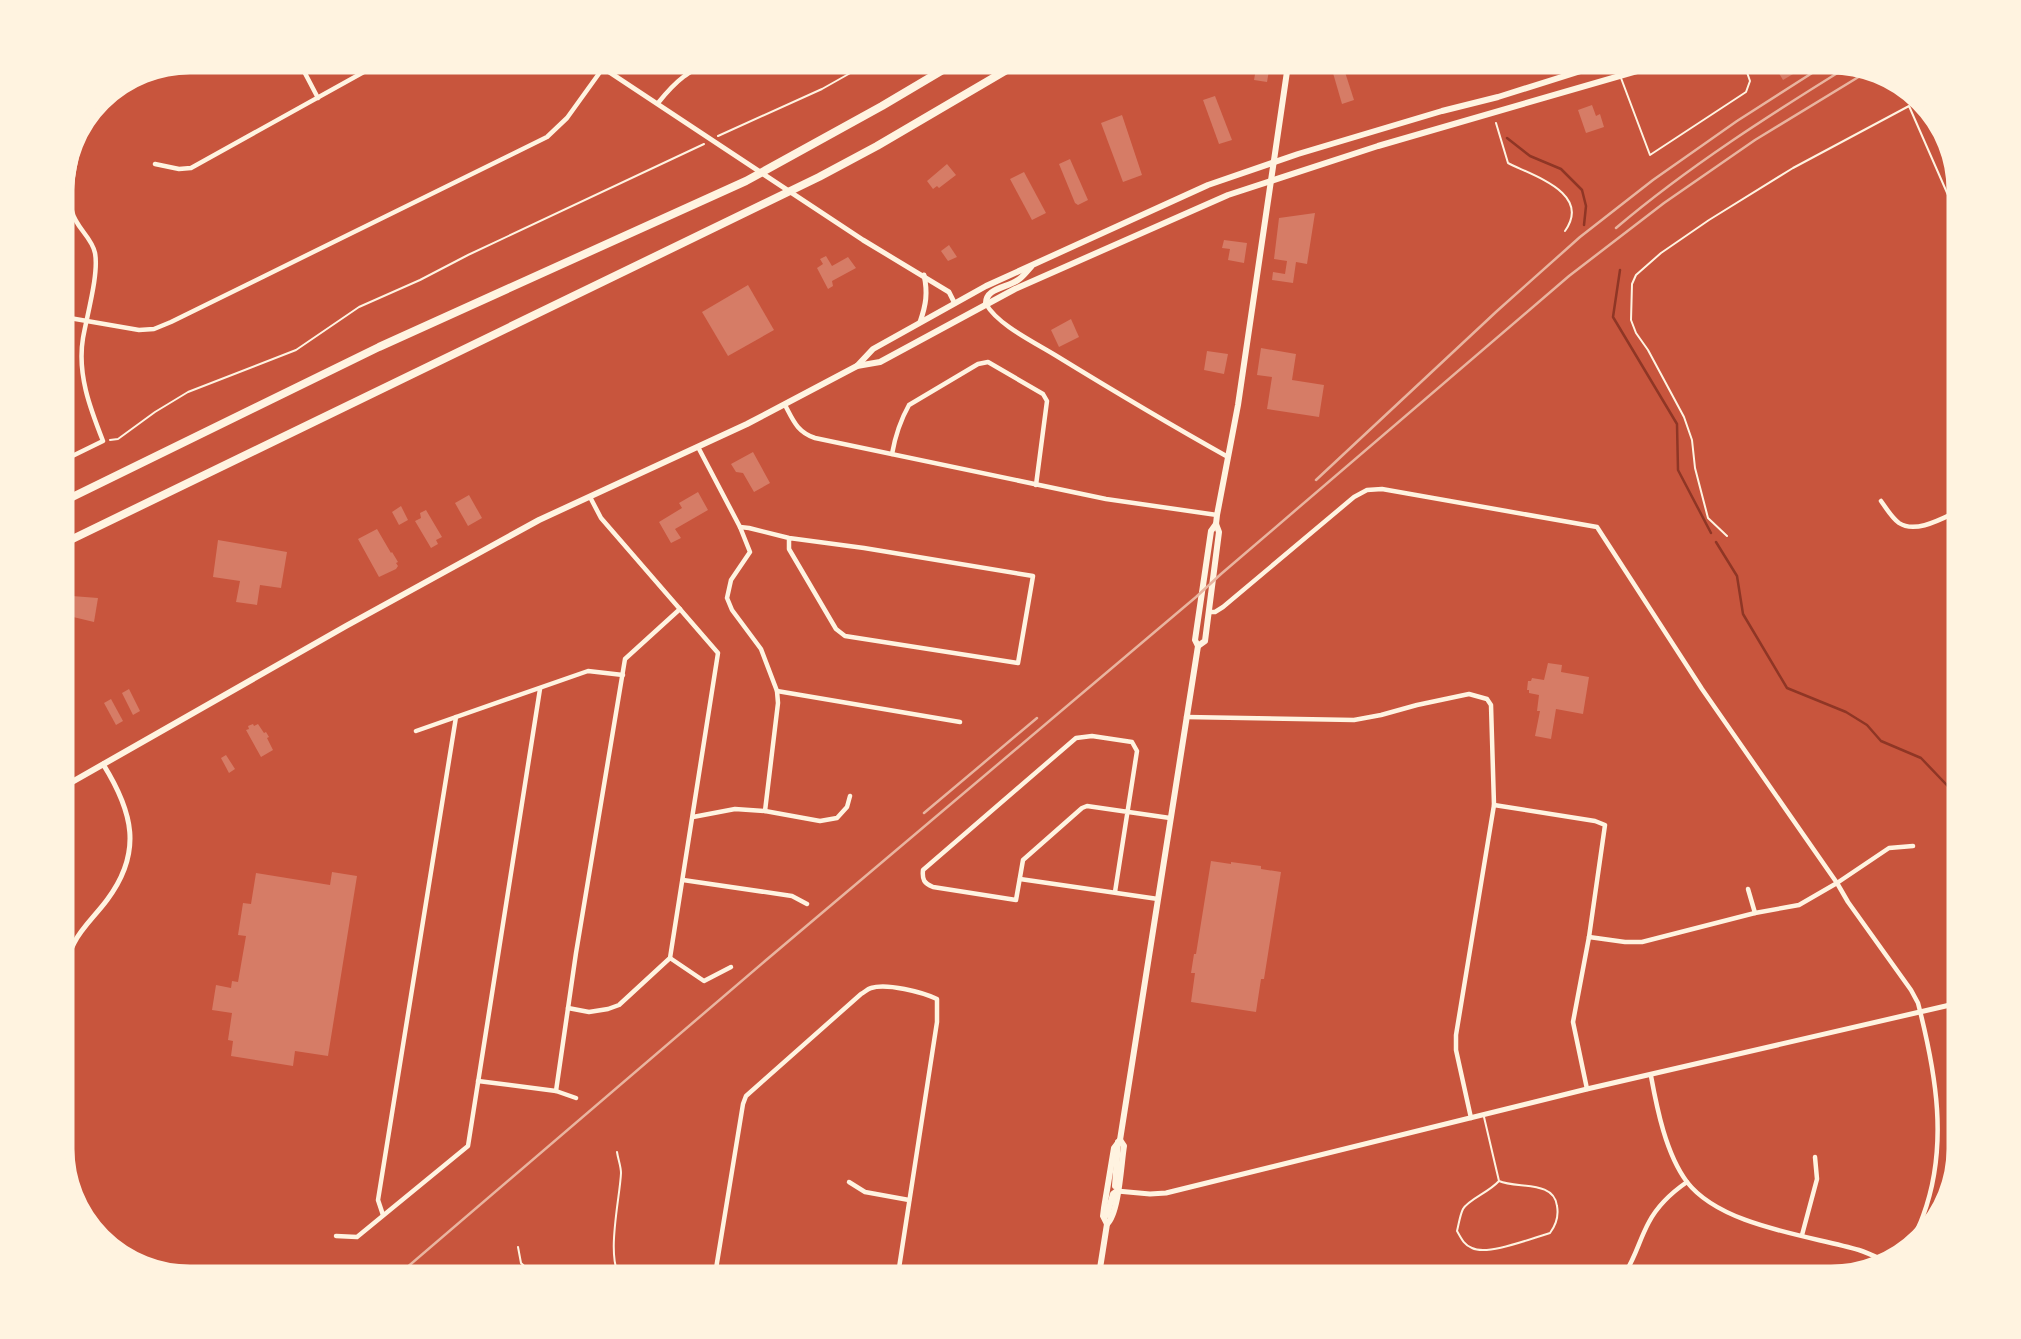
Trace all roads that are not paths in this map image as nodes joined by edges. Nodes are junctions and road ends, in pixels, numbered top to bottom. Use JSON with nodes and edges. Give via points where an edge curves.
{"nodes":[{"id":1,"x":303,"y":70,"type":"edge"},
{"id":2,"x":368,"y":70,"type":"edge"},
{"id":3,"x":602,"y":70,"type":"edge"},
{"id":4,"x":606,"y":70,"type":"edge"},
{"id":5,"x":693,"y":70,"type":"edge"},
{"id":6,"x":943,"y":70,"type":"edge"},
{"id":7,"x":1007,"y":70,"type":"edge"},
{"id":8,"x":1287,"y":70,"type":"edge"},
{"id":9,"x":1584,"y":70,"type":"edge"},
{"id":10,"x":1620,"y":70,"type":"edge"},
{"id":11,"x":1641,"y":70,"type":"edge"},
{"id":12,"x":1746,"y":70,"type":"edge"},
{"id":13,"x":1621,"y":76,"type":"junction"},
{"id":14,"x":318,"y":98,"type":"junction"},
{"id":15,"x":658,"y":103,"type":"junction"},
{"id":16,"x":80,"y":143,"type":"edge"},
{"id":17,"x":1273,"y":162,"type":"junction"},
{"id":18,"x":155,"y":164,"type":"dead end"},
{"id":19,"x":1270,"y":180,"type":"junction"},
{"id":20,"x":1035,"y":263,"type":"junction"},
{"id":21,"x":924,"y":275,"type":"junction"},
{"id":22,"x":954,"y":302,"type":"junction"},
{"id":23,"x":986,"y":304,"type":"junction"},
{"id":24,"x":70,"y":318,"type":"edge"},
{"id":25,"x":86,"y":321,"type":"junction"},
{"id":26,"x":920,"y":322,"type":"junction"},
{"id":27,"x":857,"y":366,"type":"junction"},
{"id":28,"x":785,"y":405,"type":"junction"},
{"id":29,"x":698,"y":447,"type":"junction"},
{"id":30,"x":892,"y":454,"type":"junction"},
{"id":31,"x":70,"y":457,"type":"edge"},
{"id":32,"x":1228,"y":457,"type":"junction"},
{"id":33,"x":1037,"y":485,"type":"junction"},
{"id":34,"x":589,"y":496,"type":"junction"},
{"id":35,"x":70,"y":498,"type":"edge"},
{"id":36,"x":1881,"y":501,"type":"dead end"},
{"id":37,"x":1217,"y":514,"type":"junction"},
{"id":38,"x":1951,"y":514,"type":"edge"},
{"id":39,"x":1216,"y":524,"type":"junction"},
{"id":40,"x":740,"y":527,"type":"junction"},
{"id":41,"x":789,"y":538,"type":"junction"},
{"id":42,"x":70,"y":540,"type":"edge"},
{"id":43,"x":680,"y":609,"type":"junction"},
{"id":44,"x":1210,"y":612,"type":"junction"},
{"id":45,"x":1198,"y":646,"type":"junction"},
{"id":46,"x":622,"y":675,"type":"junction"},
{"id":47,"x":540,"y":689,"type":"junction"},
{"id":48,"x":777,"y":691,"type":"junction"},
{"id":49,"x":456,"y":717,"type":"junction"},
{"id":50,"x":1186,"y":717,"type":"junction"},
{"id":51,"x":960,"y":722,"type":"dead end"},
{"id":52,"x":416,"y":731,"type":"dead end"},
{"id":53,"x":103,"y":764,"type":"junction"},
{"id":54,"x":70,"y":783,"type":"edge"},
{"id":55,"x":850,"y":796,"type":"dead end"},
{"id":56,"x":1494,"y":805,"type":"junction"},
{"id":57,"x":765,"y":811,"type":"junction"},
{"id":58,"x":1126,"y":811,"type":"junction"},
{"id":59,"x":693,"y":817,"type":"junction"},
{"id":60,"x":1170,"y":818,"type":"junction"},
{"id":61,"x":1913,"y":846,"type":"dead end"},
{"id":62,"x":1020,"y":879,"type":"junction"},
{"id":63,"x":683,"y":880,"type":"junction"},
{"id":64,"x":1837,"y":883,"type":"junction"},
{"id":65,"x":1748,"y":889,"type":"dead end"},
{"id":66,"x":1115,"y":892,"type":"junction"},
{"id":67,"x":1158,"y":899,"type":"junction"},
{"id":68,"x":807,"y":904,"type":"dead end"},
{"id":69,"x":1755,"y":913,"type":"junction"},
{"id":70,"x":1589,"y":937,"type":"junction"},
{"id":71,"x":70,"y":954,"type":"edge"},
{"id":72,"x":670,"y":958,"type":"junction"},
{"id":73,"x":731,"y":967,"type":"dead end"},
{"id":74,"x":1951,"y":1005,"type":"edge"},
{"id":75,"x":568,"y":1008,"type":"junction"},
{"id":76,"x":1920,"y":1012,"type":"junction"},
{"id":77,"x":1651,"y":1076,"type":"junction"},
{"id":78,"x":478,"y":1081,"type":"junction"},
{"id":79,"x":1587,"y":1089,"type":"junction"},
{"id":80,"x":556,"y":1091,"type":"junction"},
{"id":81,"x":576,"y":1098,"type":"dead end"},
{"id":82,"x":1483,"y":1115,"type":"junction"},
{"id":83,"x":1471,"y":1118,"type":"junction"},
{"id":84,"x":1119,"y":1141,"type":"junction"},
{"id":85,"x":617,"y":1152,"type":"dead end"},
{"id":86,"x":1815,"y":1157,"type":"dead end"},
{"id":87,"x":1499,"y":1181,"type":"junction"},
{"id":88,"x":849,"y":1182,"type":"dead end"},
{"id":89,"x":1687,"y":1182,"type":"junction"},
{"id":90,"x":1117,"y":1191,"type":"junction"},
{"id":91,"x":909,"y":1200,"type":"junction"},
{"id":92,"x":383,"y":1215,"type":"junction"},
{"id":93,"x":1106,"y":1222,"type":"junction"},
{"id":94,"x":1802,"y":1235,"type":"junction"},
{"id":95,"x":1914,"y":1235,"type":"edge"},
{"id":96,"x":336,"y":1236,"type":"dead end"},
{"id":97,"x":518,"y":1247,"type":"dead end"},
{"id":98,"x":1880,"y":1259,"type":"edge"},
{"id":99,"x":527,"y":1269,"type":"edge"},
{"id":100,"x":617,"y":1269,"type":"edge"},
{"id":101,"x":716,"y":1269,"type":"edge"},
{"id":102,"x":899,"y":1269,"type":"edge"},
{"id":103,"x":1100,"y":1269,"type":"edge"},
{"id":104,"x":1628,"y":1269,"type":"edge"}],
"edges":[{"from":1,"to":14,"type":"street"},
{"from":2,"to":14,"type":"street"},
{"from":3,"to":25,"type":"street","via":[[567,118],[547,137],[171,323],[139,330]]},
{"from":4,"to":15,"type":"street"},
{"from":5,"to":15,"type":"street"},
{"from":6,"to":35,"type":"highway","via":[[746,181],[379,347]]},
{"from":7,"to":42,"type":"highway","via":[[819,177]]},
{"from":8,"to":17,"type":"main road"},
{"from":9,"to":17,"type":"main road"},
{"from":10,"to":13,"type":"lane"},
{"from":11,"to":13,"type":"main road"},
{"from":12,"to":13,"type":"lane","via":[[1750,81],[1746,92],[1650,155]]},
{"from":13,"to":19,"type":"main road"},
{"from":14,"to":18,"type":"street","via":[[191,168]]},
{"from":15,"to":21,"type":"street","via":[[863,240]]},
{"from":16,"to":25,"type":"street","via":[[72,212],[95,251],[96,267]]},
{"from":17,"to":19,"type":"main road"},
{"from":17,"to":20,"type":"main road","via":[[1208,185]]},
{"from":19,"to":23,"type":"main road","via":[[1202,205]]},
{"from":19,"to":32,"type":"main road"},
{"from":20,"to":22,"type":"main road"},
{"from":20,"to":23,"type":"main road","via":[[1018,280],[988,294]]},
{"from":21,"to":22,"type":"street","via":[[949,292]]},
{"from":21,"to":26,"type":"street","via":[[927,297]]},
{"from":22,"to":26,"type":"main road"},
{"from":23,"to":27,"type":"main road","via":[[880,362]]},
{"from":23,"to":32,"type":"street","via":[[992,314],[1018,332]]},
{"from":24,"to":25,"type":"street"},
{"from":25,"to":31,"type":"street","via":[[84,384],[103,441]]},
{"from":26,"to":27,"type":"main road","via":[[873,349]]},
{"from":27,"to":28,"type":"main road"},
{"from":28,"to":29,"type":"main road"},
{"from":28,"to":30,"type":"street","via":[[797,428],[807,435]]},
{"from":29,"to":34,"type":"main road"},
{"from":29,"to":40,"type":"street"},
{"from":30,"to":33,"type":"street"},
{"from":30,"to":33,"type":"street","via":[[909,405],[988,362],[1044,394],[1047,401]]},
{"from":32,"to":37,"type":"main road"},
{"from":33,"to":37,"type":"street"},
{"from":34,"to":43,"type":"street","via":[[601,518]]},
{"from":34,"to":53,"type":"main road","via":[[418,586]]},
{"from":36,"to":38,"type":"street","via":[[1896,521],[1907,526],[1920,527]]},
{"from":37,"to":39,"type":"main road"},
{"from":39,"to":44,"type":"main road","via":[[1219,532]]},
{"from":39,"to":45,"type":"main road","via":[[1211,531],[1195,640]]},
{"from":40,"to":41,"type":"street"},
{"from":40,"to":48,"type":"street","via":[[750,552],[731,580],[727,598],[761,649]]},
{"from":41,"to":41,"type":"street","via":[[789,549],[836,629],[845,636],[1017,663],[1033,576]]},
{"from":43,"to":46,"type":"street","via":[[629,654]]},
{"from":43,"to":59,"type":"street","via":[[718,653]]},
{"from":44,"to":45,"type":"main road","via":[[1205,641]]},
{"from":44,"to":64,"type":"street","via":[[1223,607],[1367,490],[1597,527]]},
{"from":45,"to":50,"type":"main road"},
{"from":46,"to":47,"type":"street","via":[[588,671]]},
{"from":46,"to":75,"type":"street"},
{"from":47,"to":49,"type":"street"},
{"from":47,"to":78,"type":"street"},
{"from":48,"to":51,"type":"street"},
{"from":48,"to":57,"type":"street"},
{"from":49,"to":52,"type":"street"},
{"from":49,"to":92,"type":"street","via":[[378,1200]]},
{"from":50,"to":56,"type":"street","via":[[1354,720],[1469,694],[1487,699],[1491,705]]},
{"from":50,"to":60,"type":"main road"},
{"from":53,"to":54,"type":"main road"},
{"from":53,"to":71,"type":"street","via":[[128,817],[128,861],[115,889],[82,930]]},
{"from":55,"to":57,"type":"street","via":[[837,818],[820,821]]},
{"from":56,"to":70,"type":"street","via":[[1605,825]]},
{"from":56,"to":83,"type":"street","via":[[1456,1035]]},
{"from":57,"to":59,"type":"street","via":[[735,809]]},
{"from":58,"to":60,"type":"street"},
{"from":58,"to":62,"type":"street","via":[[1082,808],[1023,860]]},
{"from":58,"to":62,"type":"street","via":[[1137,751],[1134,744],[1092,736],[1076,738],[923,870],[922,878],[933,887],[1016,900]]},
{"from":58,"to":66,"type":"street"},
{"from":59,"to":63,"type":"street"},
{"from":60,"to":67,"type":"main road"},
{"from":61,"to":64,"type":"street","via":[[1889,848]]},
{"from":62,"to":66,"type":"street"},
{"from":63,"to":68,"type":"street","via":[[792,896]]},
{"from":63,"to":72,"type":"street"},
{"from":64,"to":69,"type":"street","via":[[1799,905]]},
{"from":64,"to":76,"type":"street","via":[[1911,990]]},
{"from":65,"to":69,"type":"street"},
{"from":66,"to":67,"type":"street"},
{"from":67,"to":84,"type":"main road"},
{"from":69,"to":70,"type":"street","via":[[1642,942]]},
{"from":70,"to":79,"type":"street","via":[[1573,1022]]},
{"from":72,"to":73,"type":"street","via":[[704,981]]},
{"from":72,"to":75,"type":"street","via":[[619,1005],[589,1012]]},
{"from":74,"to":76,"type":"street"},
{"from":75,"to":80,"type":"street"},
{"from":76,"to":77,"type":"street"},
{"from":76,"to":95,"type":"street","via":[[1937,1094],[1938,1140],[1934,1178]]},
{"from":77,"to":79,"type":"street"},
{"from":77,"to":89,"type":"street","via":[[1664,1134]]},
{"from":78,"to":80,"type":"street"},
{"from":78,"to":92,"type":"street","via":[[468,1146]]},
{"from":79,"to":82,"type":"street"},
{"from":80,"to":81,"type":"street"},
{"from":82,"to":83,"type":"street"},
{"from":82,"to":87,"type":"lane"},
{"from":83,"to":90,"type":"street","via":[[1166,1193]]},
{"from":84,"to":90,"type":"main road","via":[[1124,1146]]},
{"from":84,"to":93,"type":"main road","via":[[1103,1216]]},
{"from":85,"to":100,"type":"lane","via":[[621,1171],[614,1233]]},
{"from":86,"to":94,"type":"street","via":[[1817,1179]]},
{"from":87,"to":87,"type":"lane","via":[[1540,1187],[1552,1194],[1558,1213],[1550,1233],[1485,1251],[1464,1243],[1457,1231],[1461,1211]]},
{"from":88,"to":91,"type":"street","via":[[865,1192]]},
{"from":89,"to":94,"type":"street","via":[[1715,1207],[1736,1217]]},
{"from":89,"to":104,"type":"street","via":[[1656,1209]]},
{"from":90,"to":93,"type":"main road"},
{"from":91,"to":101,"type":"street","via":[[937,999],[917,990],[871,988],[746,1096]]},
{"from":91,"to":102,"type":"street"},
{"from":92,"to":96,"type":"street","via":[[357,1237]]},
{"from":93,"to":103,"type":"main road"},
{"from":94,"to":98,"type":"street"},
{"from":97,"to":99,"type":"lane"}]}
